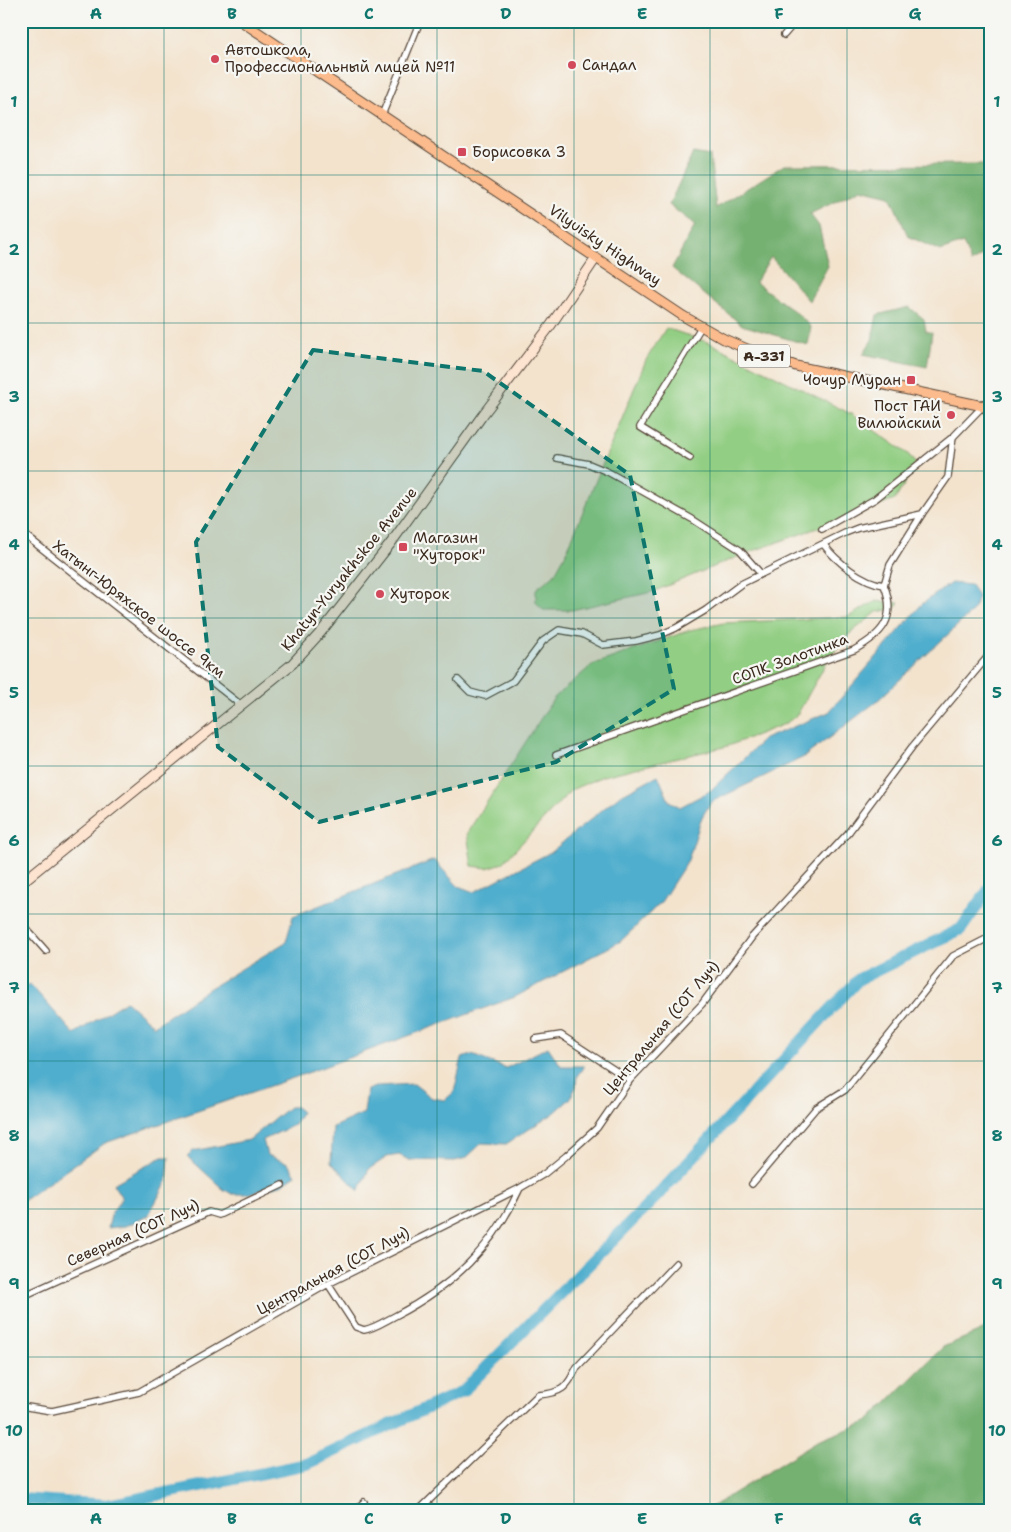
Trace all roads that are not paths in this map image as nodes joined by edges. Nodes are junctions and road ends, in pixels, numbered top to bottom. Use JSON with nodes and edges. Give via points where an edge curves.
{"nodes":[{"id":1,"x":241,"y":21,"type":"edge"},
{"id":2,"x":420,"y":21,"type":"edge"},
{"id":3,"x":796,"y":21,"type":"edge"},
{"id":4,"x":784,"y":35,"type":"dead end"},
{"id":5,"x":382,"y":115,"type":"junction"},
{"id":6,"x":596,"y":258,"type":"junction"},
{"id":7,"x":701,"y":327,"type":"junction"},
{"id":8,"x":987,"y":403,"type":"edge"},
{"id":9,"x":954,"y":437,"type":"junction"},
{"id":10,"x":557,"y":458,"type":"dead end"},
{"id":11,"x":690,"y":458,"type":"dead end"},
{"id":12,"x":922,"y":514,"type":"junction"},
{"id":13,"x":822,"y":529,"type":"dead end"},
{"id":14,"x":21,"y":532,"type":"edge"},
{"id":15,"x":824,"y":545,"type":"junction"},
{"id":16,"x":761,"y":574,"type":"junction"},
{"id":17,"x":884,"y":585,"type":"junction"},
{"id":18,"x":990,"y":654,"type":"edge"},
{"id":19,"x":458,"y":680,"type":"dead end"},
{"id":20,"x":241,"y":705,"type":"junction"},
{"id":21,"x":556,"y":755,"type":"dead end"},
{"id":22,"x":21,"y":883,"type":"edge"},
{"id":23,"x":21,"y":922,"type":"edge"},
{"id":24,"x":990,"y":937,"type":"edge"},
{"id":25,"x":46,"y":951,"type":"dead end"},
{"id":26,"x":535,"y":1039,"type":"dead end"},
{"id":27,"x":630,"y":1080,"type":"junction"},
{"id":28,"x":752,"y":1184,"type":"dead end"},
{"id":29,"x":282,"y":1185,"type":"dead end"},
{"id":30,"x":520,"y":1188,"type":"junction"},
{"id":31,"x":676,"y":1264,"type":"dead end"},
{"id":32,"x":328,"y":1284,"type":"junction"},
{"id":33,"x":21,"y":1297,"type":"edge"},
{"id":34,"x":21,"y":1406,"type":"edge"},
{"id":35,"x":364,"y":1502,"type":"dead end"},
{"id":36,"x":354,"y":1511,"type":"edge"},
{"id":37,"x":418,"y":1511,"type":"edge"}],
"edges":[{"from":1,"to":5,"type":"main road","name":"Vilyuisky Highway","number":"А-331"},
{"from":2,"to":5,"type":"street"},
{"from":3,"to":4,"type":"street"},
{"from":5,"to":6,"type":"main road","name":"Vilyuisky Highway","number":"А-331"},
{"from":6,"to":7,"type":"main road","name":"Vilyuisky Highway","number":"А-331"},
{"from":6,"to":20,"type":"main road","name":"Khatyn-Yuryakhskoe Avenue","via":[[551,325],[326,626],[292,664]]},
{"from":7,"to":8,"type":"main road","name":"Vilyuisky Highway","number":"А-331","via":[[747,350],[796,366]]},
{"from":7,"to":11,"type":"street","via":[[640,427]]},
{"from":8,"to":9,"type":"street"},
{"from":9,"to":12,"type":"street","via":[[948,477]]},
{"from":9,"to":13,"type":"street","via":[[875,499]]},
{"from":10,"to":16,"type":"street","via":[[589,464],[608,472],[692,519],[740,550]]},
{"from":12,"to":15,"type":"street","via":[[858,528]]},
{"from":12,"to":17,"type":"street","via":[[890,565]]},
{"from":14,"to":20,"type":"street","name":"Хатынг-Юряхское шоссе 9км"},
{"from":15,"to":16,"type":"street"},
{"from":15,"to":17,"type":"street","via":[[847,568]]},
{"from":16,"to":19,"type":"street","via":[[660,635],[603,645],[582,634],[559,630],[543,641],[513,681],[485,696],[470,692]]},
{"from":17,"to":21,"type":"street","name":"СОПК Золотинка","via":[[889,599],[888,619],[854,650]]},
{"from":18,"to":27,"type":"street","name":"Центральная (СОТ Луч)","via":[[912,747],[848,833],[752,937],[702,1004]]},
{"from":20,"to":22,"type":"main road","name":"Khatyn-Yuryakhskoe Avenue"},
{"from":23,"to":25,"type":"street"},
{"from":24,"to":28,"type":"street","via":[[953,956],[845,1090],[816,1108]]},
{"from":26,"to":27,"type":"street","via":[[561,1035]]},
{"from":27,"to":30,"type":"street","name":"Центральная (СОТ Луч)","via":[[597,1128],[584,1141],[544,1174]]},
{"from":29,"to":33,"type":"street","name":"Северная (СОТ Луч)","via":[[219,1215],[209,1212]]},
{"from":30,"to":32,"type":"street","name":"Центральная (СОТ Луч)"},
{"from":30,"to":32,"type":"street","via":[[503,1223],[477,1256],[446,1284],[377,1326],[364,1330],[356,1327]]},
{"from":31,"to":37,"type":"street","via":[[577,1367],[568,1385],[554,1393],[538,1394]]},
{"from":32,"to":34,"type":"street","name":"Центральная (СОТ Луч)","via":[[139,1392],[52,1411]]},
{"from":35,"to":36,"type":"street"}]}
